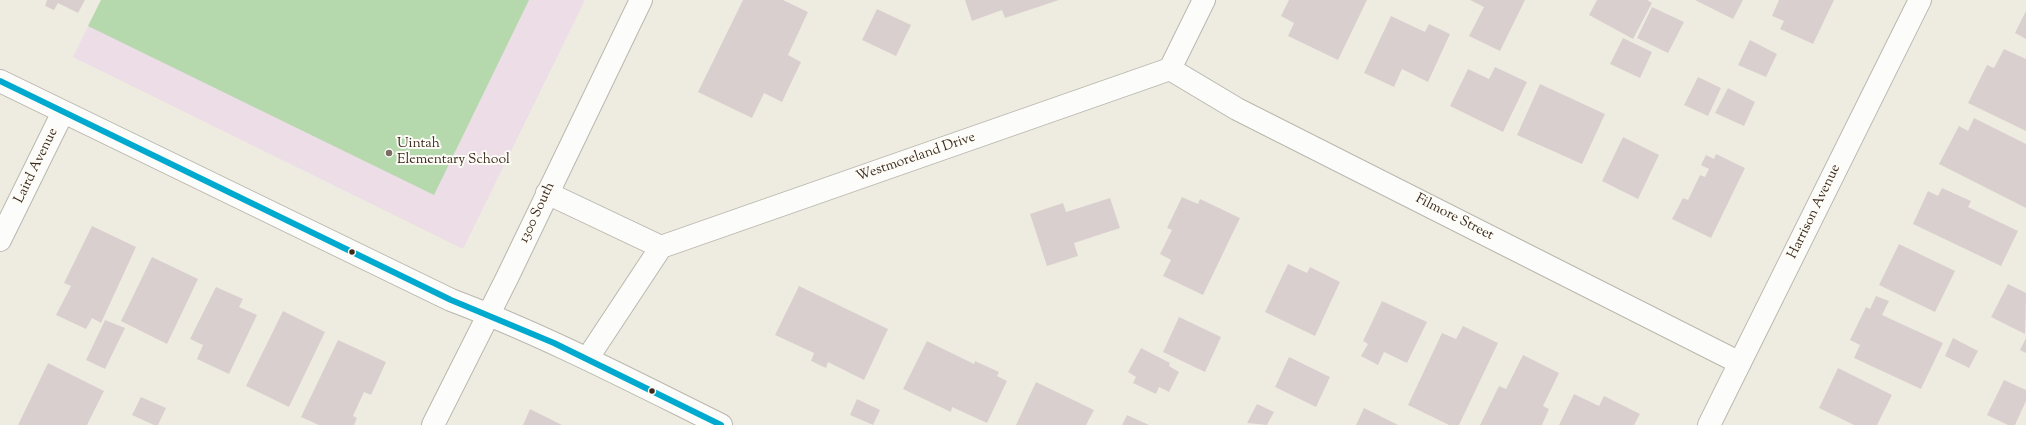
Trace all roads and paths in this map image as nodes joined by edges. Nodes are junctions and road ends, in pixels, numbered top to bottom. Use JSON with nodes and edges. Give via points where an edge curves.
{"nodes":[{"id":1,"x":641,"y":0,"type":"edge"},
{"id":2,"x":1204,"y":0,"type":"edge"},
{"id":3,"x":1920,"y":0,"type":"edge"},
{"id":4,"x":1170,"y":69,"type":"junction"},
{"id":5,"x":0,"y":81,"type":"edge"},
{"id":6,"x":63,"y":112,"type":"junction"},
{"id":7,"x":547,"y":193,"type":"junction"},
{"id":8,"x":0,"y":240,"type":"edge"},
{"id":9,"x":661,"y":247,"type":"junction"},
{"id":10,"x":488,"y":314,"type":"junction"},
{"id":11,"x":587,"y":360,"type":"junction"},
{"id":12,"x":1740,"y":363,"type":"junction"},
{"id":13,"x":433,"y":425,"type":"edge"},
{"id":14,"x":721,"y":425,"type":"edge"},
{"id":15,"x":1709,"y":425,"type":"edge"}],
"edges":[{"from":1,"to":7,"type":"street","name":"1300 South"},
{"from":2,"to":4,"type":"street"},
{"from":3,"to":12,"type":"street","name":"Harrison Avenue"},
{"from":4,"to":9,"type":"street","name":"Westmoreland Drive"},
{"from":4,"to":12,"type":"street","name":"Filmore Street","via":[[1237,109]]},
{"from":5,"to":6,"type":"street"},
{"from":6,"to":8,"type":"street","name":"Laird Avenue"},
{"from":6,"to":10,"type":"street","via":[[451,300]]},
{"from":7,"to":9,"type":"street"},
{"from":7,"to":10,"type":"street","name":"1300 South"},
{"from":9,"to":11,"type":"street"},
{"from":10,"to":11,"type":"street"},
{"from":10,"to":13,"type":"street","name":"1300 South"},
{"from":11,"to":14,"type":"street"},
{"from":12,"to":15,"type":"street","name":"Harrison Avenue"}]}
